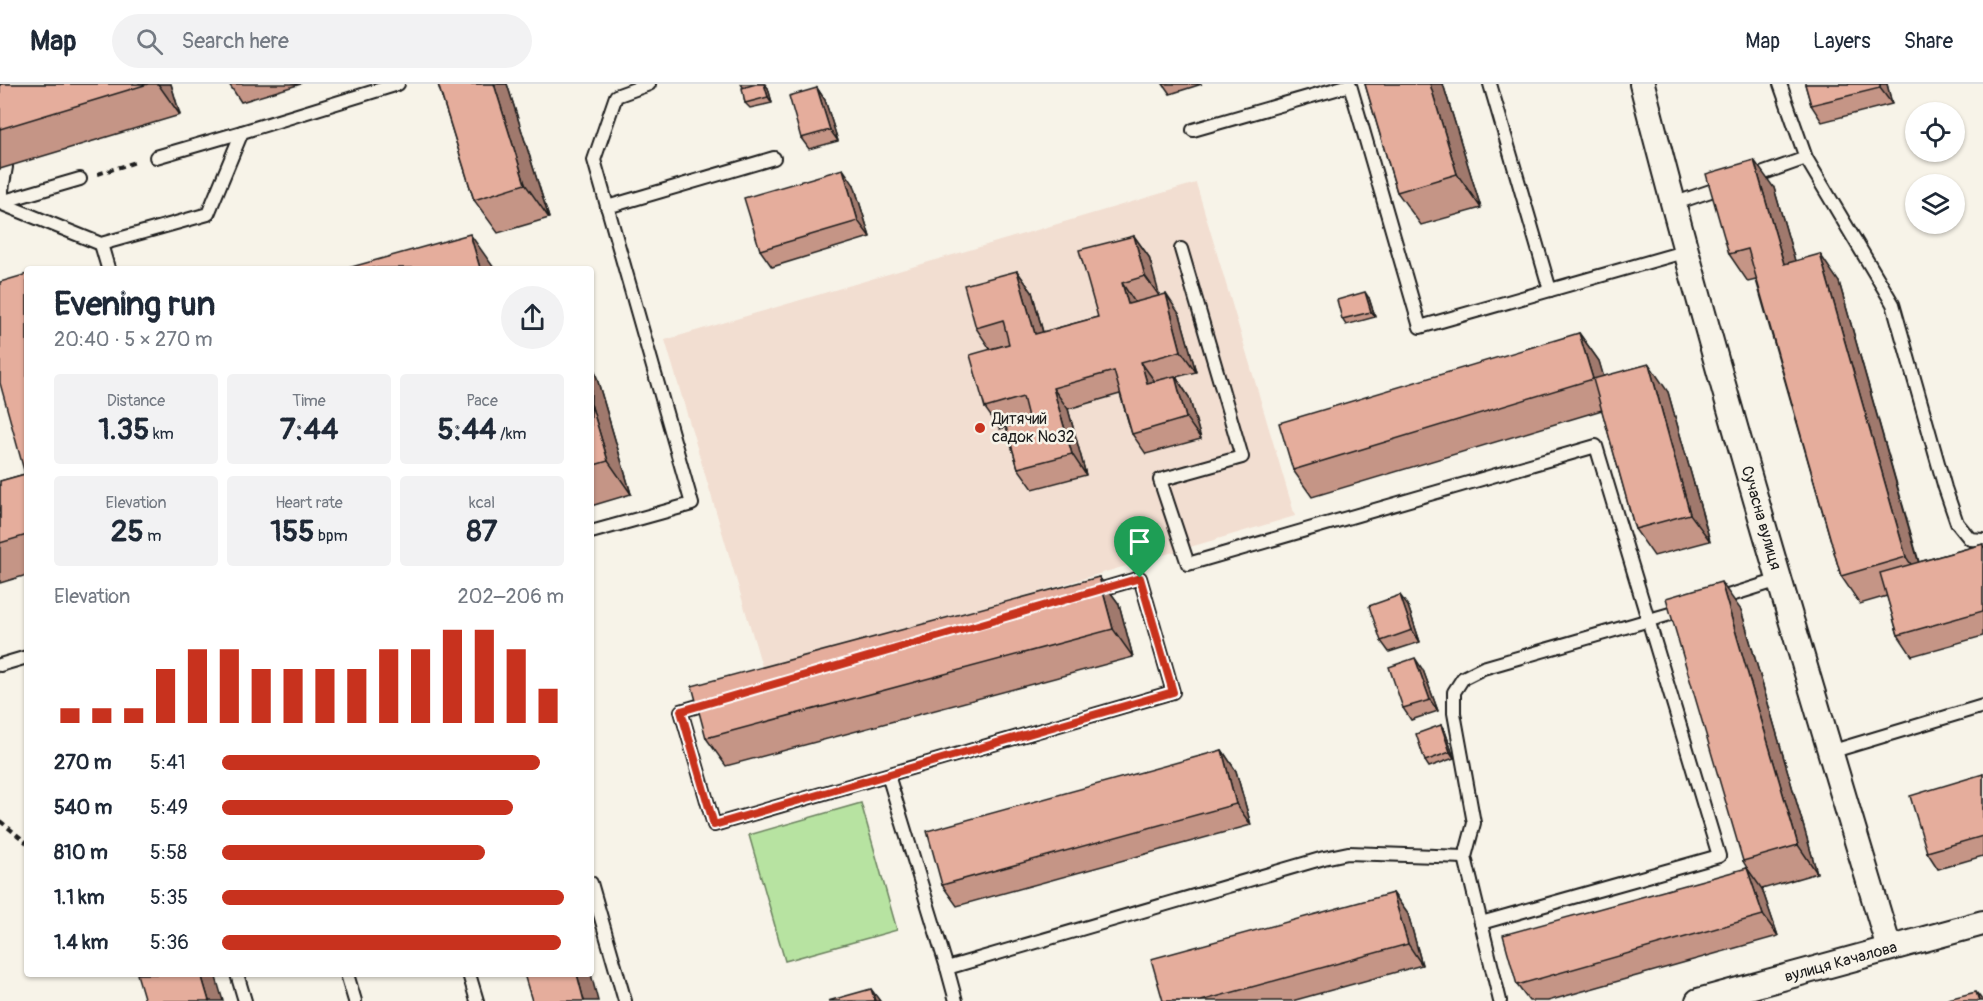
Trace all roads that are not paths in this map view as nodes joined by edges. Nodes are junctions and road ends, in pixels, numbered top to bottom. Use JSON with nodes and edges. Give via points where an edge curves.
{"nodes":[{"id":1,"x":398,"y":84,"type":"edge"},
{"id":2,"x":649,"y":84,"type":"edge"},
{"id":3,"x":1490,"y":84,"type":"edge"},
{"id":4,"x":1642,"y":84,"type":"edge"},
{"id":5,"x":1780,"y":84,"type":"edge"},
{"id":6,"x":1193,"y":130,"type":"dead end"},
{"id":7,"x":242,"y":132,"type":"junction"},
{"id":8,"x":156,"y":157,"type":"road end"},
{"id":9,"x":774,"y":158,"type":"dead end"},
{"id":10,"x":1806,"y":158,"type":"junction"},
{"id":11,"x":6,"y":167,"type":"edge"},
{"id":12,"x":80,"y":179,"type":"road end"},
{"id":13,"x":0,"y":202,"type":"edge"},
{"id":14,"x":1673,"y":204,"type":"junction"},
{"id":15,"x":607,"y":207,"type":"junction"},
{"id":16,"x":101,"y":244,"type":"junction"},
{"id":17,"x":1181,"y":249,"type":"dead end"},
{"id":18,"x":1687,"y":251,"type":"junction"},
{"id":19,"x":107,"y":266,"type":"edge"},
{"id":20,"x":1550,"y":290,"type":"junction"},
{"id":21,"x":594,"y":531,"type":"edge"},
{"id":22,"x":1983,"y":540,"type":"edge"},
{"id":23,"x":1779,"y":580,"type":"junction"},
{"id":24,"x":1648,"y":621,"type":"junction"},
{"id":25,"x":24,"y":658,"type":"edge"},
{"id":26,"x":0,"y":665,"type":"edge"},
{"id":27,"x":1983,"y":706,"type":"edge"},
{"id":28,"x":1830,"y":752,"type":"junction"},
{"id":29,"x":888,"y":775,"type":"junction"},
{"id":30,"x":1465,"y":857,"type":"junction"},
{"id":31,"x":594,"y":893,"type":"edge"},
{"id":32,"x":1481,"y":923,"type":"junction"},
{"id":33,"x":1983,"y":923,"type":"edge"},
{"id":34,"x":1888,"y":948,"type":"junction"},
{"id":35,"x":947,"y":968,"type":"junction"},
{"id":36,"x":238,"y":977,"type":"edge"},
{"id":37,"x":348,"y":977,"type":"edge"},
{"id":38,"x":470,"y":977,"type":"edge"},
{"id":39,"x":245,"y":1001,"type":"edge"},
{"id":40,"x":355,"y":1001,"type":"edge"},
{"id":41,"x":477,"y":1001,"type":"edge"},
{"id":42,"x":625,"y":1001,"type":"edge"},
{"id":43,"x":956,"y":1001,"type":"edge"},
{"id":44,"x":1500,"y":1001,"type":"edge"},
{"id":45,"x":1698,"y":1001,"type":"edge"}],
"edges":[{"from":1,"to":7,"type":"lane"},
{"from":2,"to":15,"type":"lane","via":[[616,96],[594,159]]},
{"from":3,"to":20,"type":"lane"},
{"from":4,"to":14,"type":"street","name":"Сучасна вулиця"},
{"from":5,"to":10,"type":"lane"},
{"from":6,"to":20,"type":"lane","via":[[1350,85],[1420,327]]},
{"from":7,"to":8,"type":"lane"},
{"from":7,"to":16,"type":"lane","via":[[208,214]]},
{"from":9,"to":15,"type":"lane"},
{"from":10,"to":14,"type":"lane"},
{"from":10,"to":22,"type":"lane","via":[[1893,304],[1957,523],[1970,539]]},
{"from":11,"to":13,"type":"lane"},
{"from":12,"to":13,"type":"lane"},
{"from":13,"to":16,"type":"lane"},
{"from":14,"to":18,"type":"street","name":"Сучасна вулиця"},
{"from":15,"to":21,"type":"lane","via":[[692,504]]},
{"from":16,"to":19,"type":"lane"},
{"from":17,"to":24,"type":"lane","via":[[1242,457],[1160,480],[1188,564],[1596,446]]},
{"from":18,"to":20,"type":"lane"},
{"from":18,"to":23,"type":"street","name":"Сучасна вулиця"},
{"from":23,"to":24,"type":"lane"},
{"from":23,"to":28,"type":"street","name":"Сучасна вулиця"},
{"from":24,"to":30,"type":"lane","via":[[1483,668],[1463,678],[1454,692],[1454,713],[1474,823]]},
{"from":24,"to":32,"type":"lane","via":[[1719,856]]},
{"from":25,"to":26,"type":"lane"},
{"from":27,"to":28,"type":"lane"},
{"from":28,"to":34,"type":"street","name":"Сучасна вулиця"},
{"from":29,"to":29,"type":"lane","via":[[1173,692],[1140,578],[681,711],[714,825]]},
{"from":29,"to":35,"type":"lane"},
{"from":30,"to":32,"type":"lane"},
{"from":30,"to":35,"type":"lane","via":[[1348,853]]},
{"from":31,"to":42,"type":"lane"},
{"from":32,"to":44,"type":"lane"},
{"from":33,"to":34,"type":"street","name":"вулиця Качалова"},
{"from":34,"to":45,"type":"street","name":"вулиця Качалова"},
{"from":35,"to":43,"type":"lane"},
{"from":36,"to":39,"type":"lane"},
{"from":37,"to":40,"type":"lane"},
{"from":38,"to":41,"type":"lane"}]}
